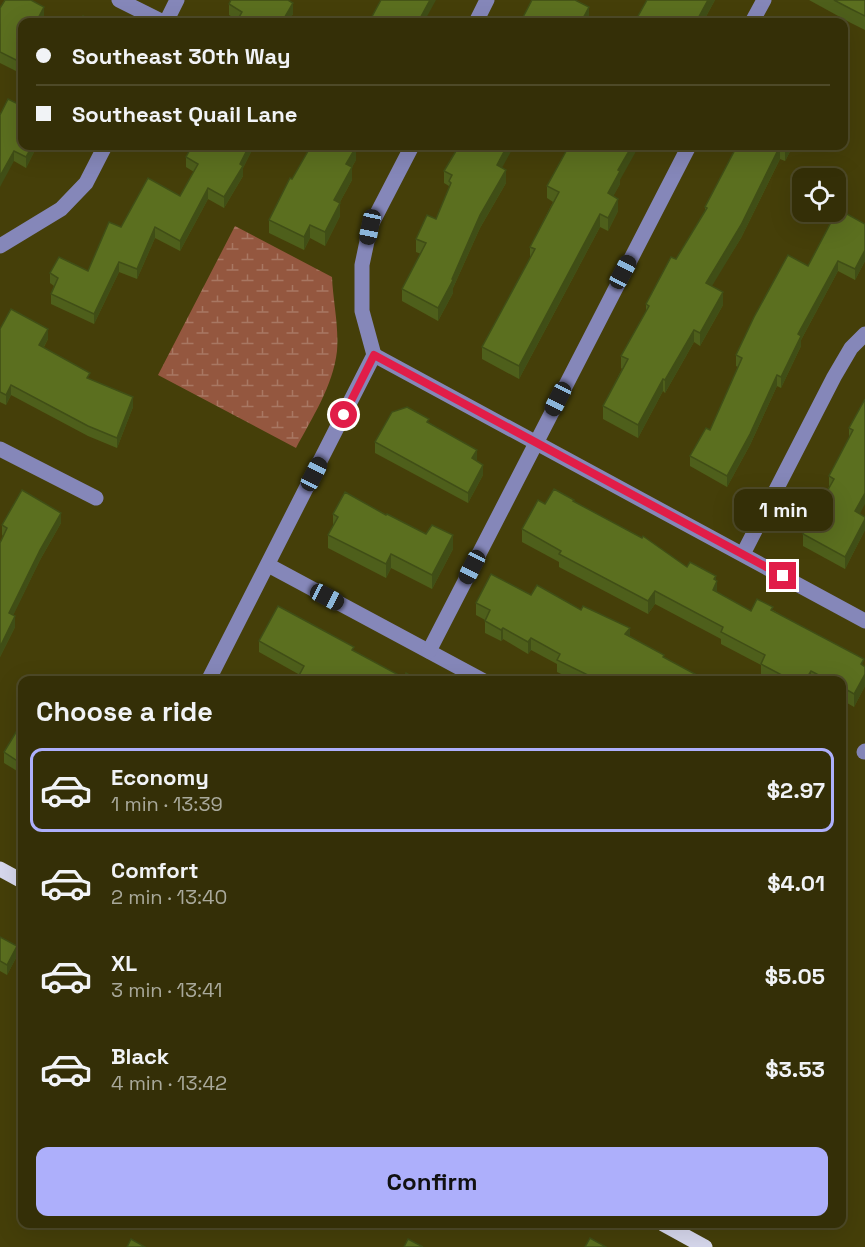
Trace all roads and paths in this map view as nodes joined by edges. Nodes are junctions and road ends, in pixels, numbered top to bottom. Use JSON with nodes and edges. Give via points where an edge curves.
{"nodes":[{"id":1,"x":119,"y":0,"type":"edge"},
{"id":2,"x":177,"y":0,"type":"edge"},
{"id":3,"x":487,"y":0,"type":"edge"},
{"id":4,"x":764,"y":0,"type":"edge"},
{"id":5,"x":157,"y":18,"type":"edge"},
{"id":6,"x":167,"y":18,"type":"edge"},
{"id":7,"x":478,"y":18,"type":"edge"},
{"id":8,"x":754,"y":18,"type":"edge"},
{"id":9,"x":103,"y":150,"type":"edge"},
{"id":10,"x":410,"y":150,"type":"edge"},
{"id":11,"x":687,"y":150,"type":"edge"},
{"id":12,"x":0,"y":246,"type":"edge"},
{"id":13,"x":865,"y":334,"type":"edge"},
{"id":14,"x":374,"y":355,"type":"junction"},
{"id":15,"x":536,"y":442,"type":"junction"},
{"id":16,"x":2,"y":454,"type":"edge"},
{"id":17,"x":96,"y":498,"type":"dead end"},
{"id":18,"x":743,"y":554,"type":"junction"},
{"id":19,"x":268,"y":565,"type":"junction"},
{"id":20,"x":865,"y":621,"type":"edge"},
{"id":21,"x":429,"y":651,"type":"junction"},
{"id":22,"x":211,"y":676,"type":"edge"},
{"id":23,"x":475,"y":676,"type":"edge"},
{"id":24,"x":0,"y":869,"type":"edge"},
{"id":25,"x":18,"y":879,"type":"edge"},
{"id":26,"x":670,"y":1228,"type":"edge"},
{"id":27,"x":704,"y":1247,"type":"edge"}],
"edges":[{"from":1,"to":5,"type":"street"},
{"from":2,"to":6,"type":"street"},
{"from":3,"to":7,"type":"street"},
{"from":4,"to":8,"type":"street"},
{"from":9,"to":12,"type":"street","via":[[86,183],[61,209]]},
{"from":10,"to":14,"type":"street","via":[[370,227],[362,265],[362,310]]},
{"from":11,"to":15,"type":"street"},
{"from":13,"to":18,"type":"street","via":[[851,348],[834,377]]},
{"from":14,"to":15,"type":"street"},
{"from":14,"to":19,"type":"street"},
{"from":15,"to":18,"type":"street"},
{"from":15,"to":21,"type":"street"},
{"from":16,"to":17,"type":"street"},
{"from":18,"to":20,"type":"street"},
{"from":19,"to":21,"type":"street"},
{"from":19,"to":22,"type":"street"},
{"from":21,"to":23,"type":"street"},
{"from":24,"to":25,"type":"main road"},
{"from":26,"to":27,"type":"main road"}]}
